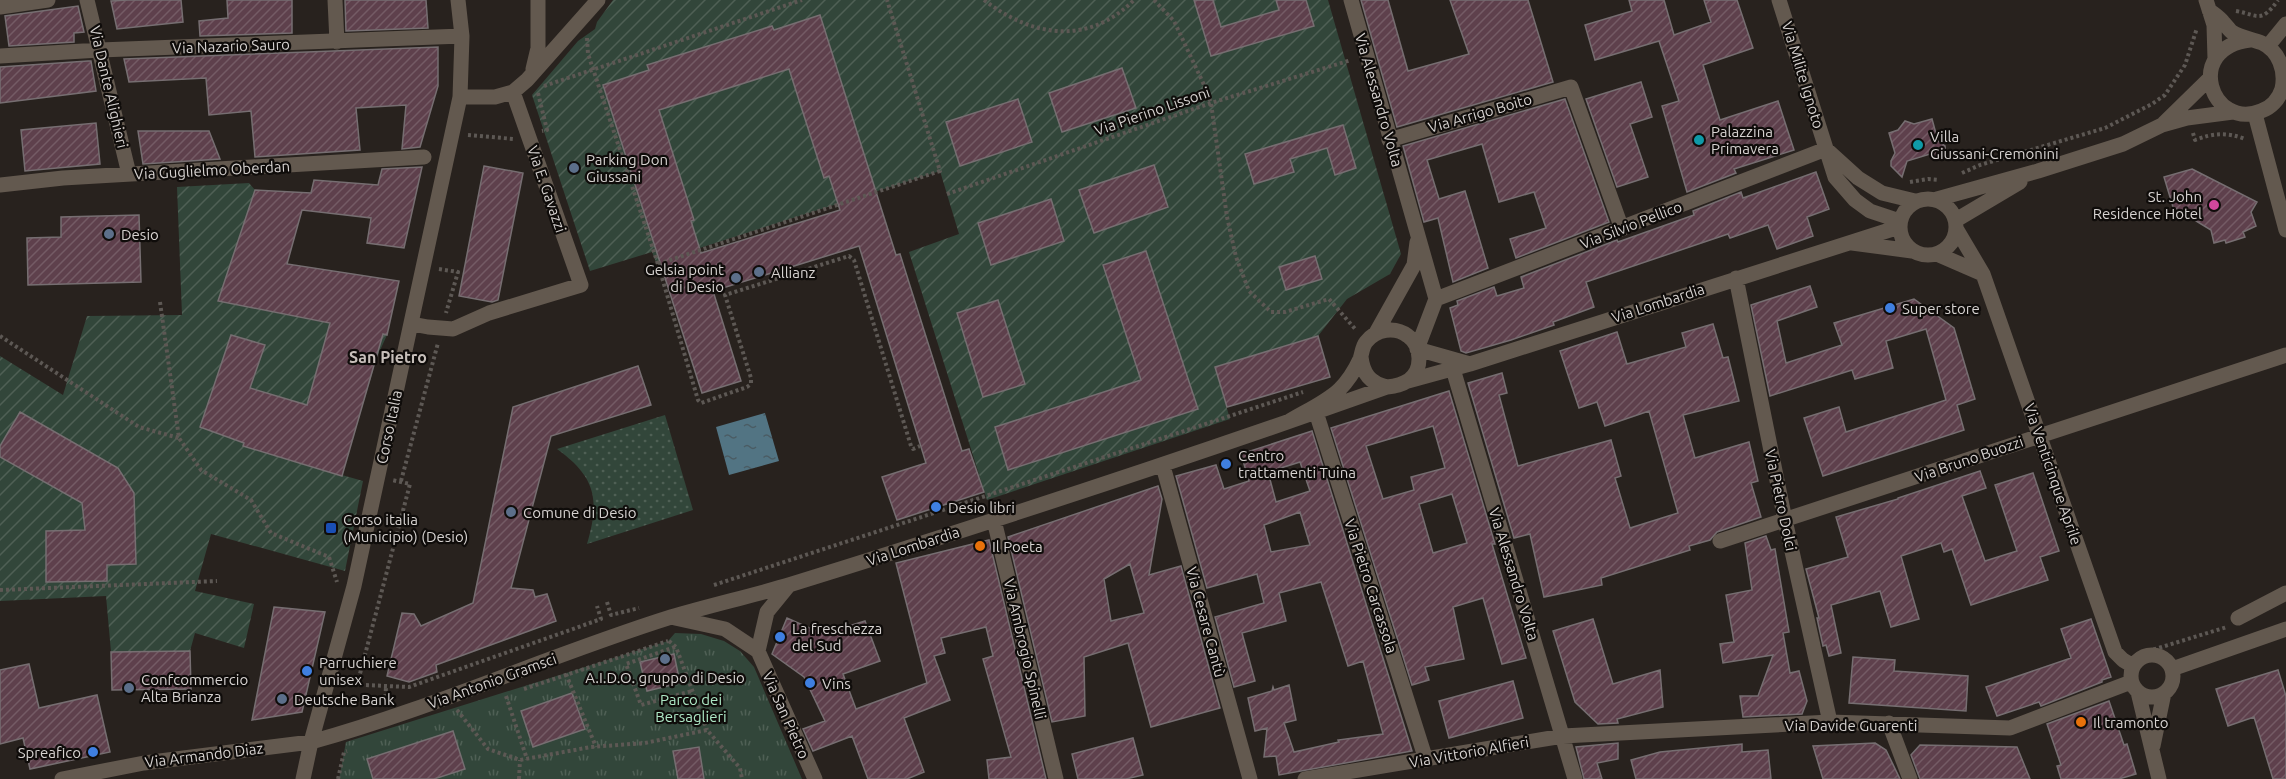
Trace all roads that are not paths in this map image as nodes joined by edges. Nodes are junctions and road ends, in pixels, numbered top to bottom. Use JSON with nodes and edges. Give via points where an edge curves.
{"nodes":[{"id":1,"x":48,"y":0,"type":"edge"},
{"id":2,"x":87,"y":0,"type":"edge"},
{"id":3,"x":335,"y":0,"type":"edge"},
{"id":4,"x":458,"y":0,"type":"edge"},
{"id":5,"x":538,"y":0,"type":"edge"},
{"id":6,"x":597,"y":0,"type":"edge"},
{"id":7,"x":1351,"y":0,"type":"edge"},
{"id":8,"x":1779,"y":0,"type":"edge"},
{"id":9,"x":0,"y":7,"type":"edge"},
{"id":10,"x":2213,"y":14,"type":"edge"},
{"id":11,"x":2286,"y":24,"type":"edge"},
{"id":12,"x":462,"y":36,"type":"junction"},
{"id":13,"x":2250,"y":40,"type":"junction"},
{"id":14,"x":337,"y":42,"type":"junction"},
{"id":15,"x":2268,"y":46,"type":"junction"},
{"id":16,"x":100,"y":50,"type":"junction"},
{"id":17,"x":0,"y":56,"type":"edge"},
{"id":18,"x":2215,"y":59,"type":"junction"},
{"id":19,"x":532,"y":72,"type":"junction"},
{"id":20,"x":2210,"y":78,"type":"junction"},
{"id":21,"x":2285,"y":87,"type":"edge"},
{"id":22,"x":513,"y":92,"type":"junction"},
{"id":23,"x":460,"y":96,"type":"junction"},
{"id":24,"x":2233,"y":112,"type":"junction"},
{"id":25,"x":2255,"y":114,"type":"junction"},
{"id":26,"x":2162,"y":125,"type":"junction"},
{"id":27,"x":1389,"y":140,"type":"junction"},
{"id":28,"x":1826,"y":149,"type":"junction"},
{"id":29,"x":424,"y":157,"type":"dead end"},
{"id":30,"x":2038,"y":171,"type":"junction"},
{"id":31,"x":129,"y":174,"type":"junction"},
{"id":32,"x":0,"y":185,"type":"edge"},
{"id":33,"x":1937,"y":199,"type":"junction"},
{"id":34,"x":1915,"y":201,"type":"junction"},
{"id":35,"x":1900,"y":224,"type":"junction"},
{"id":36,"x":1957,"y":225,"type":"junction"},
{"id":37,"x":1622,"y":229,"type":"junction"},
{"id":38,"x":2286,"y":230,"type":"edge"},
{"id":39,"x":1418,"y":233,"type":"junction"},
{"id":40,"x":1846,"y":243,"type":"junction"},
{"id":41,"x":1912,"y":250,"type":"junction"},
{"id":42,"x":1937,"y":254,"type":"junction"},
{"id":43,"x":1983,"y":274,"type":"junction"},
{"id":44,"x":1736,"y":278,"type":"junction"},
{"id":45,"x":1436,"y":299,"type":"junction"},
{"id":46,"x":412,"y":324,"type":"junction"},
{"id":47,"x":1362,"y":336,"type":"junction"},
{"id":48,"x":1417,"y":350,"type":"junction"},
{"id":49,"x":2286,"y":355,"type":"edge"},
{"id":50,"x":1361,"y":357,"type":"junction"},
{"id":51,"x":1470,"y":364,"type":"junction"},
{"id":52,"x":1453,"y":369,"type":"junction"},
{"id":53,"x":1408,"y":381,"type":"junction"},
{"id":54,"x":1387,"y":387,"type":"junction"},
{"id":55,"x":1316,"y":412,"type":"junction"},
{"id":56,"x":1288,"y":422,"type":"junction"},
{"id":57,"x":2039,"y":435,"type":"junction"},
{"id":58,"x":1163,"y":466,"type":"junction"},
{"id":59,"x":994,"y":520,"type":"junction"},
{"id":60,"x":1785,"y":520,"type":"junction"},
{"id":61,"x":1720,"y":541,"type":"dead end"},
{"id":62,"x":789,"y":585,"type":"junction"},
{"id":63,"x":2286,"y":593,"type":"edge"},
{"id":64,"x":2238,"y":618,"type":"road end"},
{"id":65,"x":667,"y":619,"type":"junction"},
{"id":66,"x":2286,"y":629,"type":"edge"},
{"id":67,"x":758,"y":651,"type":"junction"},
{"id":68,"x":2133,"y":666,"type":"junction"},
{"id":69,"x":2172,"y":669,"type":"junction"},
{"id":70,"x":2134,"y":687,"type":"junction"},
{"id":71,"x":2164,"y":693,"type":"junction"},
{"id":72,"x":1830,"y":722,"type":"junction"},
{"id":73,"x":1889,"y":723,"type":"junction"},
{"id":74,"x":1563,"y":736,"type":"junction"},
{"id":75,"x":311,"y":742,"type":"junction"},
{"id":76,"x":2152,"y":752,"type":"junction"},
{"id":77,"x":1426,"y":760,"type":"junction"},
{"id":78,"x":62,"y":779,"type":"edge"},
{"id":79,"x":303,"y":779,"type":"edge"},
{"id":80,"x":815,"y":779,"type":"edge"},
{"id":81,"x":1056,"y":779,"type":"edge"},
{"id":82,"x":1250,"y":779,"type":"edge"},
{"id":83,"x":1305,"y":779,"type":"edge"},
{"id":84,"x":1575,"y":779,"type":"edge"},
{"id":85,"x":1910,"y":779,"type":"edge"},
{"id":86,"x":2159,"y":779,"type":"edge"}],
"edges":[{"from":1,"to":9,"type":"street"},
{"from":2,"to":16,"type":"street","name":"Via Dante Alighieri"},
{"from":3,"to":14,"type":"street"},
{"from":4,"to":12,"type":"street","name":"Corso Italia"},
{"from":5,"to":19,"type":"street","via":[[538,48]]},
{"from":6,"to":19,"type":"street"},
{"from":7,"to":27,"type":"street","name":"Via Alessandro Volta"},
{"from":8,"to":28,"type":"street","name":"Via Milite Ignoto"},
{"from":10,"to":13,"type":"street","via":[[2231,32]]},
{"from":10,"to":18,"type":"street"},
{"from":11,"to":15,"type":"street"},
{"from":12,"to":14,"type":"street","name":"Via Nazario Sauro"},
{"from":12,"to":23,"type":"street","name":"Corso Italia"},
{"from":13,"to":15,"type":"street"},
{"from":13,"to":18,"type":"street","via":[[2230,45]]},
{"from":14,"to":16,"type":"street","name":"Via Nazario Sauro"},
{"from":15,"to":21,"type":"street","via":[[2282,64]]},
{"from":16,"to":17,"type":"street","name":"Via Nazario Sauro"},
{"from":16,"to":31,"type":"street","name":"Via Dante Alighieri"},
{"from":18,"to":20,"type":"street"},
{"from":19,"to":22,"type":"street"},
{"from":20,"to":24,"type":"street","via":[[2217,98]]},
{"from":20,"to":26,"type":"street"},
{"from":21,"to":25,"type":"street","via":[[2273,104]]},
{"from":22,"to":23,"type":"street","via":[[495,97]]},
{"from":22,"to":46,"type":"street","name":"Via E. Gavazzi","via":[[581,285],[489,313],[453,329]]},
{"from":23,"to":46,"type":"street","name":"Corso Italia"},
{"from":24,"to":25,"type":"street"},
{"from":24,"to":26,"type":"street"},
{"from":25,"to":38,"type":"street"},
{"from":26,"to":30,"type":"street","via":[[2123,144]]},
{"from":27,"to":37,"type":"street","name":"Via Arrigo Boito","via":[[1571,87]]},
{"from":27,"to":39,"type":"street","name":"Via Alessandro Volta"},
{"from":28,"to":34,"type":"street","name":"Via Milite Ignoto","via":[[1858,178],[1882,193]]},
{"from":28,"to":35,"type":"street","name":"Via Milite Ignoto","via":[[1835,177],[1855,200]]},
{"from":28,"to":37,"type":"street","name":"Via Silvio Pellico"},
{"from":29,"to":31,"type":"street","name":"Via Guglielmo Oberdan"},
{"from":30,"to":33,"type":"street"},
{"from":30,"to":36,"type":"street"},
{"from":31,"to":32,"type":"street","name":"Via Guglielmo Oberdan"},
{"from":33,"to":34,"type":"street"},
{"from":33,"to":36,"type":"street","via":[[1952,211]]},
{"from":34,"to":35,"type":"street"},
{"from":35,"to":40,"type":"street","name":"Via Lombardia"},
{"from":35,"to":41,"type":"street","via":[[1905,244]]},
{"from":36,"to":42,"type":"street","via":[[1954,241]]},
{"from":36,"to":43,"type":"street","name":"Via Venticinque Aprile"},
{"from":37,"to":45,"type":"street","name":"Via Silvio Pellico"},
{"from":39,"to":45,"type":"street","name":"Via Alessandro Volta"},
{"from":39,"to":47,"type":"street","name":"Via Alessandro Volta","via":[[1414,265]]},
{"from":40,"to":41,"type":"street","name":"Via Lombardia"},
{"from":40,"to":44,"type":"street","name":"Via Lombardia"},
{"from":41,"to":42,"type":"street"},
{"from":42,"to":43,"type":"street"},
{"from":43,"to":57,"type":"street","name":"Via Venticinque Aprile"},
{"from":44,"to":51,"type":"street","name":"Via Lombardia"},
{"from":44,"to":60,"type":"street","name":"Via Pietro Dolci"},
{"from":45,"to":48,"type":"street"},
{"from":46,"to":75,"type":"street","name":"Corso Italia","via":[[354,586]]},
{"from":47,"to":48,"type":"street","via":[[1399,331],[1413,340]]},
{"from":47,"to":50,"type":"street","name":"Via Lombardia"},
{"from":48,"to":51,"type":"street"},
{"from":48,"to":53,"type":"street","via":[[1418,366]]},
{"from":49,"to":57,"type":"street","name":"Via Bruno Buozzi"},
{"from":50,"to":54,"type":"street","via":[[1371,381]]},
{"from":50,"to":56,"type":"street","name":"Via Lombardia","via":[[1333,396]]},
{"from":51,"to":52,"type":"street","name":"Via Lombardia"},
{"from":52,"to":53,"type":"street","name":"Via Lombardia"},
{"from":52,"to":74,"type":"street","name":"Via Alessandro Volta"},
{"from":53,"to":54,"type":"street","name":"Via Lombardia"},
{"from":54,"to":55,"type":"street","name":"Via Lombardia"},
{"from":55,"to":56,"type":"street","name":"Via Lombardia"},
{"from":55,"to":77,"type":"street","name":"Via Pietro Carcassola"},
{"from":56,"to":58,"type":"street","name":"Via Lombardia"},
{"from":57,"to":60,"type":"street","name":"Via Bruno Buozzi"},
{"from":57,"to":68,"type":"street","name":"Via Venticinque Aprile","via":[[2115,652]]},
{"from":58,"to":59,"type":"street","name":"Via Lombardia"},
{"from":58,"to":82,"type":"street","name":"Via Cesare Cantù"},
{"from":59,"to":62,"type":"street","name":"Via Lombardia"},
{"from":59,"to":81,"type":"street","name":"Via Ambrogio Spinelli"},
{"from":60,"to":61,"type":"street","name":"Via Bruno Buozzi"},
{"from":60,"to":72,"type":"street","name":"Via Pietro Dolci"},
{"from":62,"to":65,"type":"street","name":"Via Lombardia"},
{"from":62,"to":67,"type":"street","via":[[767,612]]},
{"from":63,"to":64,"type":"street"},
{"from":65,"to":67,"type":"street","via":[[724,629]]},
{"from":65,"to":75,"type":"street","name":"Via Antonio Gramsci"},
{"from":66,"to":69,"type":"street"},
{"from":67,"to":80,"type":"street","name":"Via San Pietro"},
{"from":68,"to":69,"type":"street","via":[[2143,656],[2157,655]]},
{"from":68,"to":70,"type":"street"},
{"from":69,"to":71,"type":"street","via":[[2172,682]]},
{"from":70,"to":71,"type":"street","via":[[2151,697]]},
{"from":70,"to":73,"type":"street","name":"Via Davide Guarenti","via":[[2010,728]]},
{"from":70,"to":76,"type":"street"},
{"from":71,"to":76,"type":"street"},
{"from":72,"to":73,"type":"street","name":"Via Davide Guarenti"},
{"from":72,"to":74,"type":"street","name":"Via Davide Guarenti"},
{"from":73,"to":85,"type":"street"},
{"from":74,"to":77,"type":"street","name":"Via Vittorio Alfieri"},
{"from":74,"to":84,"type":"street","name":"Via Alessandro Volta"},
{"from":75,"to":78,"type":"street","name":"Via Armando Diaz","via":[[144,763]]},
{"from":75,"to":79,"type":"street","name":"Corso Italia"},
{"from":76,"to":86,"type":"street"},
{"from":77,"to":83,"type":"street","name":"Via Vittorio Alfieri"}]}
